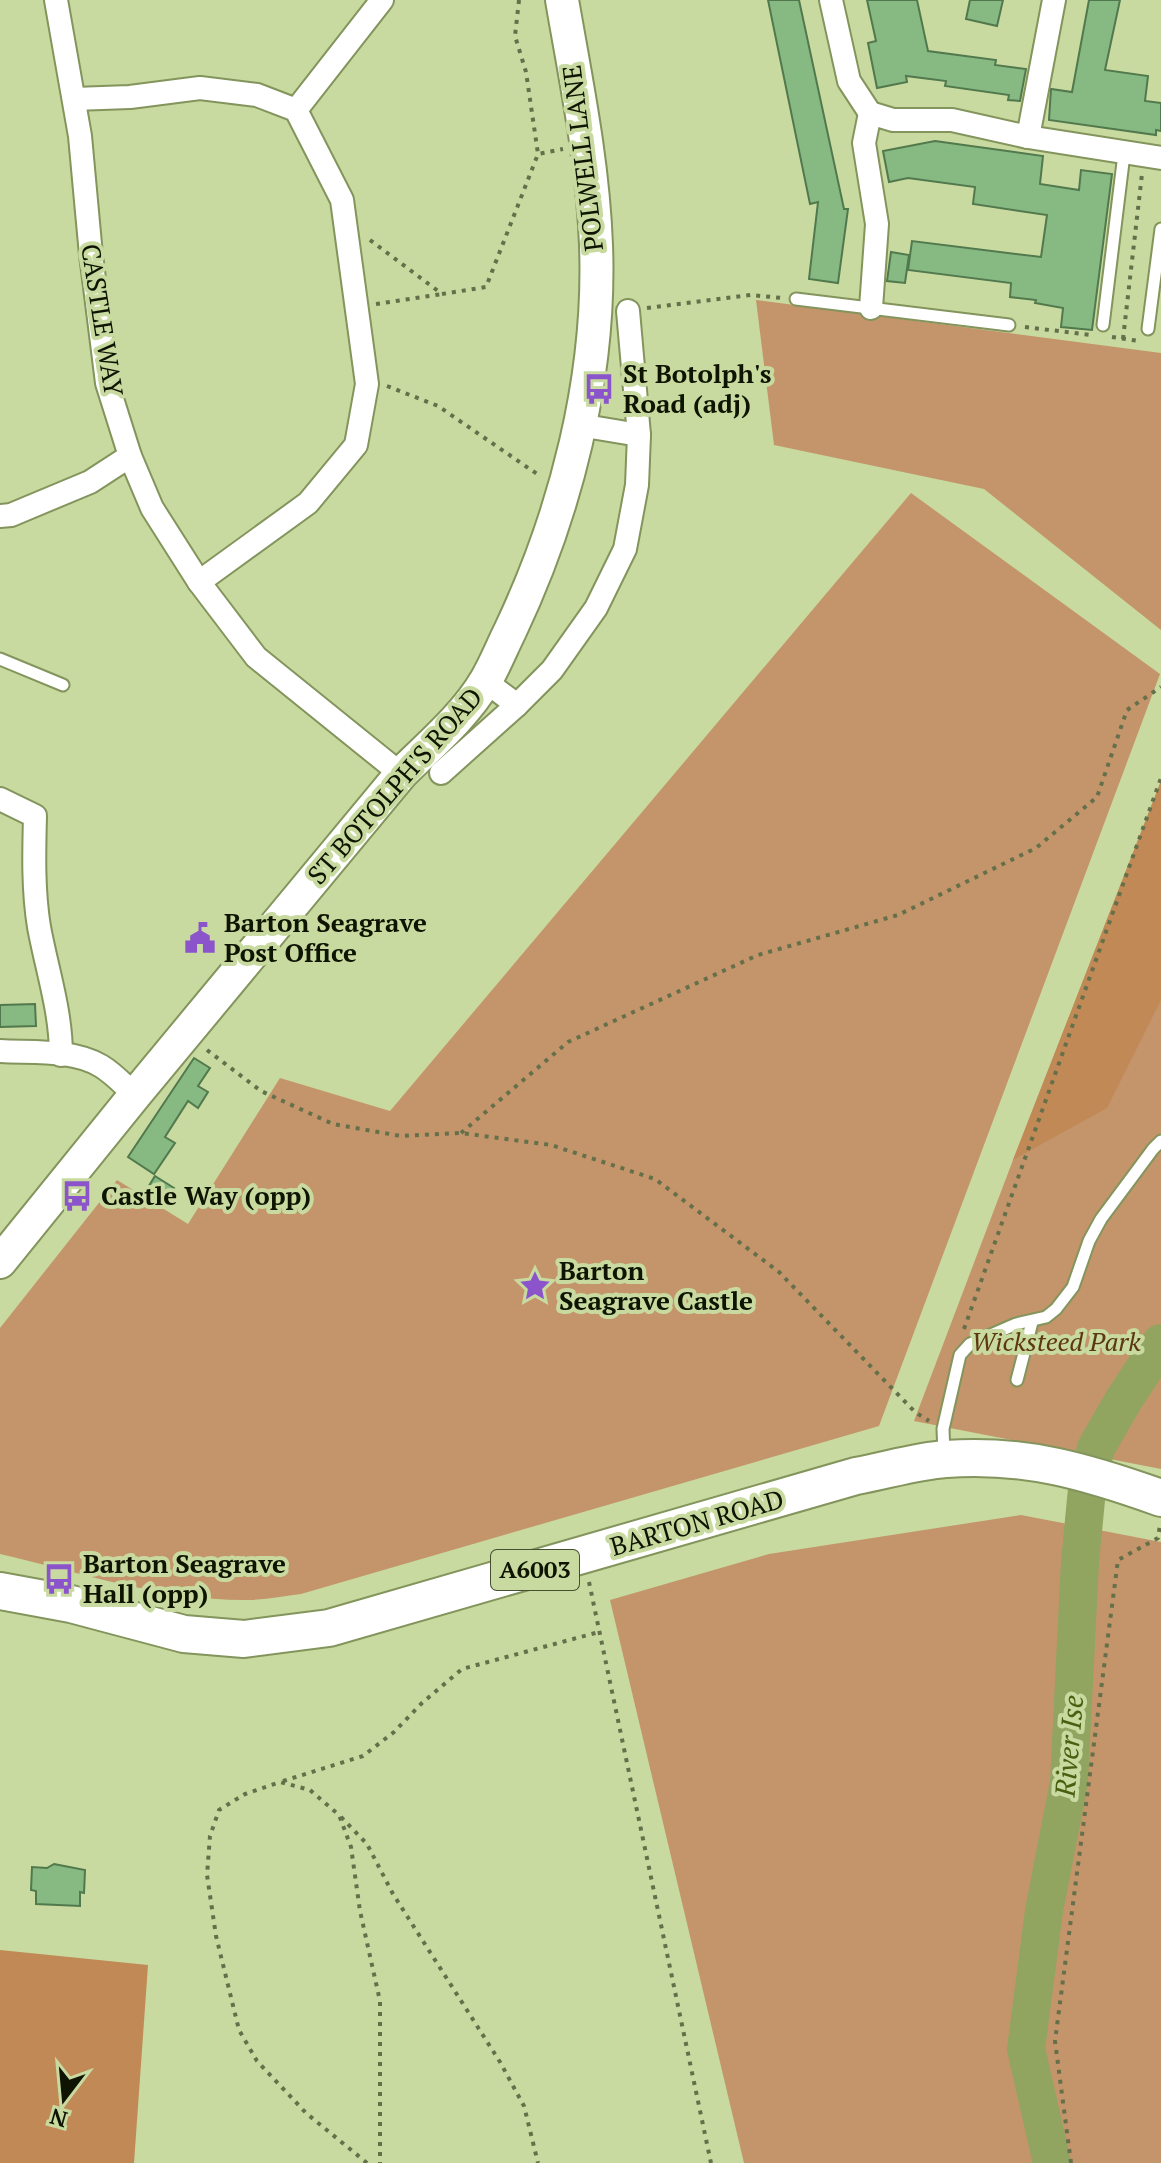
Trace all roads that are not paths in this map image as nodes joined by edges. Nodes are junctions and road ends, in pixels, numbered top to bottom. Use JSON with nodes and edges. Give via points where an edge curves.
{"nodes":[{"id":1,"x":56,"y":0,"type":"edge"},
{"id":2,"x":382,"y":0,"type":"edge"},
{"id":3,"x":562,"y":0,"type":"edge"},
{"id":4,"x":831,"y":0,"type":"edge"},
{"id":5,"x":1054,"y":0,"type":"edge"},
{"id":6,"x":74,"y":99,"type":"junction"},
{"id":7,"x":296,"y":110,"type":"junction"},
{"id":8,"x":870,"y":113,"type":"junction"},
{"id":9,"x":1028,"y":137,"type":"junction"},
{"id":10,"x":1143,"y":156,"type":"edge"},
{"id":11,"x":1161,"y":229,"type":"edge"},
{"id":12,"x":796,"y":299,"type":"road end"},
{"id":13,"x":871,"y":308,"type":"junction"},
{"id":14,"x":628,"y":311,"type":"road end"},
{"id":15,"x":1009,"y":325,"type":"road end"},
{"id":16,"x":1148,"y":329,"type":"dead end"},
{"id":17,"x":1104,"y":331,"type":"road end"},
{"id":18,"x":579,"y":425,"type":"junction"},
{"id":19,"x":639,"y":435,"type":"junction"},
{"id":20,"x":130,"y":456,"type":"junction"},
{"id":21,"x":570,"y":458,"type":"joint"},
{"id":22,"x":0,"y":516,"type":"edge"},
{"id":23,"x":199,"y":582,"type":"junction"},
{"id":24,"x":0,"y":659,"type":"edge"},
{"id":25,"x":485,"y":681,"type":"junction"},
{"id":26,"x":63,"y":685,"type":"dead end"},
{"id":27,"x":517,"y":705,"type":"junction"},
{"id":28,"x":441,"y":773,"type":"dead end"},
{"id":29,"x":401,"y":774,"type":"junction"},
{"id":30,"x":0,"y":799,"type":"edge"},
{"id":31,"x":0,"y":1051,"type":"edge"},
{"id":32,"x":61,"y":1055,"type":"junction"},
{"id":33,"x":135,"y":1095,"type":"junction"},
{"id":34,"x":1161,"y":1141,"type":"edge"},
{"id":35,"x":0,"y":1262,"type":"edge"},
{"id":36,"x":1032,"y":1322,"type":"junction"},
{"id":37,"x":1017,"y":1380,"type":"dead end"},
{"id":38,"x":935,"y":1446,"type":"junction"},
{"id":39,"x":1161,"y":1498,"type":"edge"},
{"id":40,"x":0,"y":1591,"type":"edge"}],
"edges":[{"from":1,"to":6,"type":"street","name":"CASTLE WAY"},
{"from":2,"to":7,"type":"street"},
{"from":3,"to":18,"type":"street","name":"POLWELL LANE","via":[[587,145],[596,246],[594,319]]},
{"from":4,"to":8,"type":"street","via":[[849,81]]},
{"from":5,"to":9,"type":"street"},
{"from":6,"to":7,"type":"street","via":[[200,88],[257,95]]},
{"from":6,"to":20,"type":"street","name":"CASTLE WAY","via":[[107,383]]},
{"from":7,"to":23,"type":"street","via":[[342,200],[366,378],[356,445],[308,503]]},
{"from":8,"to":9,"type":"street","via":[[893,120],[952,120]]},
{"from":8,"to":13,"type":"street","via":[[864,143],[877,224]]},
{"from":9,"to":10,"type":"street"},
{"from":10,"to":17,"type":"lane"},
{"from":11,"to":16,"type":"lane"},
{"from":12,"to":13,"type":"lane"},
{"from":13,"to":15,"type":"lane"},
{"from":14,"to":19,"type":"street"},
{"from":18,"to":19,"type":"street"},
{"from":18,"to":21,"type":"street","name":"POLWELL LANE"},
{"from":19,"to":27,"type":"street","via":[[637,485],[625,549],[596,608],[552,670]]},
{"from":20,"to":22,"type":"street","via":[[90,482]]},
{"from":20,"to":23,"type":"street","name":"CASTLE WAY","via":[[152,508]]},
{"from":21,"to":25,"type":"street","name":"ST BOTOLPH'S ROAD","via":[[532,585]]},
{"from":23,"to":29,"type":"street","name":"CASTLE WAY","via":[[256,657]]},
{"from":24,"to":26,"type":"lane"},
{"from":25,"to":27,"type":"street"},
{"from":25,"to":29,"type":"street","name":"ST BOTOLPH'S ROAD","via":[[450,726]]},
{"from":27,"to":28,"type":"street"},
{"from":29,"to":33,"type":"street","name":"ST BOTOLPH'S ROAD"},
{"from":30,"to":32,"type":"street","via":[[35,816],[33,876],[62,1028]]},
{"from":31,"to":32,"type":"street"},
{"from":32,"to":33,"type":"street","via":[[104,1067]]},
{"from":33,"to":35,"type":"street","name":"ST BOTOLPH'S ROAD"},
{"from":34,"to":36,"type":"lane","via":[[1101,1219],[1066,1298]]},
{"from":36,"to":37,"type":"lane"},
{"from":36,"to":38,"type":"lane","via":[[983,1337],[960,1355]]},
{"from":38,"to":39,"type":"main road","name":"BARTON ROAD","number":"A6003","via":[[1068,1467]]},
{"from":38,"to":40,"type":"main road","name":"BARTON ROAD","number":"A6003","via":[[856,1476],[329,1628],[244,1639],[184,1634]]}]}
